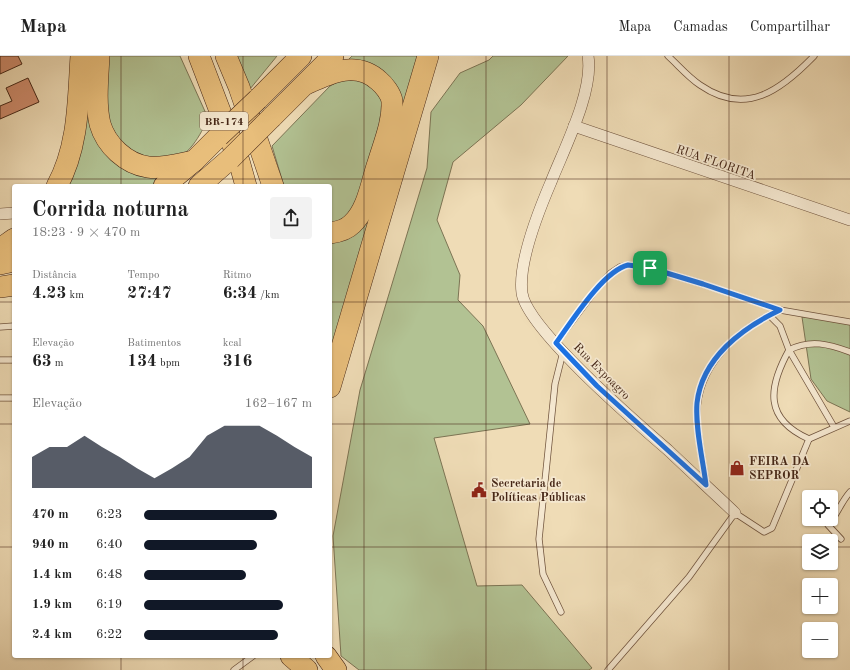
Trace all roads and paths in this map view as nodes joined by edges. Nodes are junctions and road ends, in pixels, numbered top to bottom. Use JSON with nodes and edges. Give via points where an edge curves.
{"nodes":[{"id":1,"x":81,"y":56,"type":"edge"},
{"id":2,"x":99,"y":56,"type":"edge"},
{"id":3,"x":199,"y":56,"type":"edge"},
{"id":4,"x":226,"y":56,"type":"edge"},
{"id":5,"x":288,"y":56,"type":"edge"},
{"id":6,"x":301,"y":56,"type":"edge"},
{"id":7,"x":333,"y":56,"type":"edge"},
{"id":8,"x":428,"y":56,"type":"edge"},
{"id":9,"x":588,"y":56,"type":"edge"},
{"id":10,"x":668,"y":56,"type":"edge"},
{"id":11,"x":814,"y":56,"type":"edge"},
{"id":12,"x":306,"y":84,"type":"junction"},
{"id":13,"x":265,"y":92,"type":"junction"},
{"id":14,"x":574,"y":126,"type":"junction"},
{"id":15,"x":194,"y":161,"type":"junction"},
{"id":16,"x":206,"y":182,"type":"edge"},
{"id":17,"x":58,"y":184,"type":"edge"},
{"id":18,"x":166,"y":184,"type":"edge"},
{"id":19,"x":245,"y":184,"type":"edge"},
{"id":20,"x":272,"y":184,"type":"edge"},
{"id":21,"x":12,"y":213,"type":"edge"},
{"id":22,"x":0,"y":214,"type":"edge"},
{"id":23,"x":850,"y":220,"type":"edge"},
{"id":24,"x":332,"y":233,"type":"edge"},
{"id":25,"x":12,"y":240,"type":"edge"},
{"id":26,"x":0,"y":249,"type":"edge"},
{"id":27,"x":12,"y":261,"type":"edge"},
{"id":28,"x":0,"y":264,"type":"edge"},
{"id":29,"x":780,"y":310,"type":"junction"},
{"id":30,"x":770,"y":316,"type":"junction"},
{"id":31,"x":850,"y":322,"type":"edge"},
{"id":32,"x":12,"y":326,"type":"edge"},
{"id":33,"x":0,"y":327,"type":"edge"},
{"id":34,"x":560,"y":347,"type":"junction"},
{"id":35,"x":789,"y":350,"type":"junction"},
{"id":36,"x":850,"y":352,"type":"edge"},
{"id":37,"x":0,"y":360,"type":"edge"},
{"id":38,"x":12,"y":360,"type":"edge"},
{"id":39,"x":332,"y":380,"type":"edge"},
{"id":40,"x":0,"y":398,"type":"edge"},
{"id":41,"x":12,"y":398,"type":"edge"},
{"id":42,"x":850,"y":421,"type":"edge"},
{"id":43,"x":834,"y":427,"type":"junction"},
{"id":44,"x":809,"y":439,"type":"junction"},
{"id":45,"x":706,"y":485,"type":"junction"},
{"id":46,"x":850,"y":492,"type":"edge"},
{"id":47,"x":735,"y":513,"type":"junction"},
{"id":48,"x":841,"y":540,"type":"dead end"},
{"id":49,"x":560,"y":612,"type":"dead end"},
{"id":50,"x":250,"y":658,"type":"edge"},
{"id":51,"x":293,"y":658,"type":"edge"},
{"id":52,"x":304,"y":658,"type":"edge"},
{"id":53,"x":327,"y":658,"type":"edge"},
{"id":54,"x":234,"y":670,"type":"edge"},
{"id":55,"x":307,"y":670,"type":"edge"},
{"id":56,"x":311,"y":670,"type":"edge"},
{"id":57,"x":336,"y":670,"type":"edge"},
{"id":58,"x":608,"y":670,"type":"edge"}],
"edges":[{"from":1,"to":17,"type":"highway","via":[[73,145]]},
{"from":2,"to":15,"type":"highway","via":[[100,124],[115,149],[135,164],[149,167]]},
{"from":3,"to":19,"type":"highway","number":"BR-174"},
{"from":4,"to":20,"type":"highway","number":"BR-174"},
{"from":5,"to":13,"type":"highway"},
{"from":6,"to":13,"type":"highway"},
{"from":7,"to":12,"type":"highway"},
{"from":8,"to":39,"type":"highway"},
{"from":9,"to":14,"type":"street","name":"Rua Expoagro","via":[[588,84]]},
{"from":10,"to":11,"type":"lane","via":[[699,85],[717,95],[738,100],[760,97],[779,88]]},
{"from":12,"to":16,"type":"highway","bridge":true},
{"from":12,"to":24,"type":"highway","via":[[335,71],[354,69],[373,75],[384,85],[392,99],[391,118],[363,210],[352,224],[341,231]]},
{"from":13,"to":15,"type":"highway","bridge":true},
{"from":14,"to":23,"type":"street","name":"RUA FLORITA"},
{"from":14,"to":34,"type":"street","name":"Rua Expoagro","via":[[548,188],[522,265],[522,294],[530,313]]},
{"from":15,"to":18,"type":"highway"},
{"from":21,"to":22,"type":"street"},
{"from":25,"to":26,"type":"highway"},
{"from":27,"to":28,"type":"highway"},
{"from":29,"to":30,"type":"lane"},
{"from":29,"to":31,"type":"lane"},
{"from":29,"to":34,"type":"lane","via":[[666,273],[628,265],[611,273],[597,288]]},
{"from":30,"to":35,"type":"lane","via":[[780,326]]},
{"from":30,"to":45,"type":"lane","via":[[732,341],[715,358],[703,378],[697,403],[697,420]]},
{"from":32,"to":33,"type":"lane"},
{"from":34,"to":45,"type":"street","name":"Rua Expoagro","via":[[597,386]]},
{"from":34,"to":49,"type":"lane","via":[[539,539],[543,574]]},
{"from":35,"to":36,"type":"lane","via":[[801,344],[814,343],[836,346]]},
{"from":35,"to":43,"type":"lane"},
{"from":35,"to":44,"type":"lane","via":[[777,374],[773,399],[786,426]]},
{"from":37,"to":38,"type":"lane"},
{"from":40,"to":41,"type":"lane"},
{"from":42,"to":43,"type":"lane"},
{"from":43,"to":44,"type":"lane"},
{"from":44,"to":47,"type":"lane","via":[[771,530],[764,532]]},
{"from":45,"to":47,"type":"street","name":"Rua Expoagro"},
{"from":46,"to":48,"type":"lane","via":[[828,526]]},
{"from":47,"to":58,"type":"lane","via":[[689,577]]},
{"from":50,"to":54,"type":"lane"},
{"from":51,"to":55,"type":"highway"},
{"from":52,"to":56,"type":"highway"},
{"from":53,"to":57,"type":"highway"}]}
